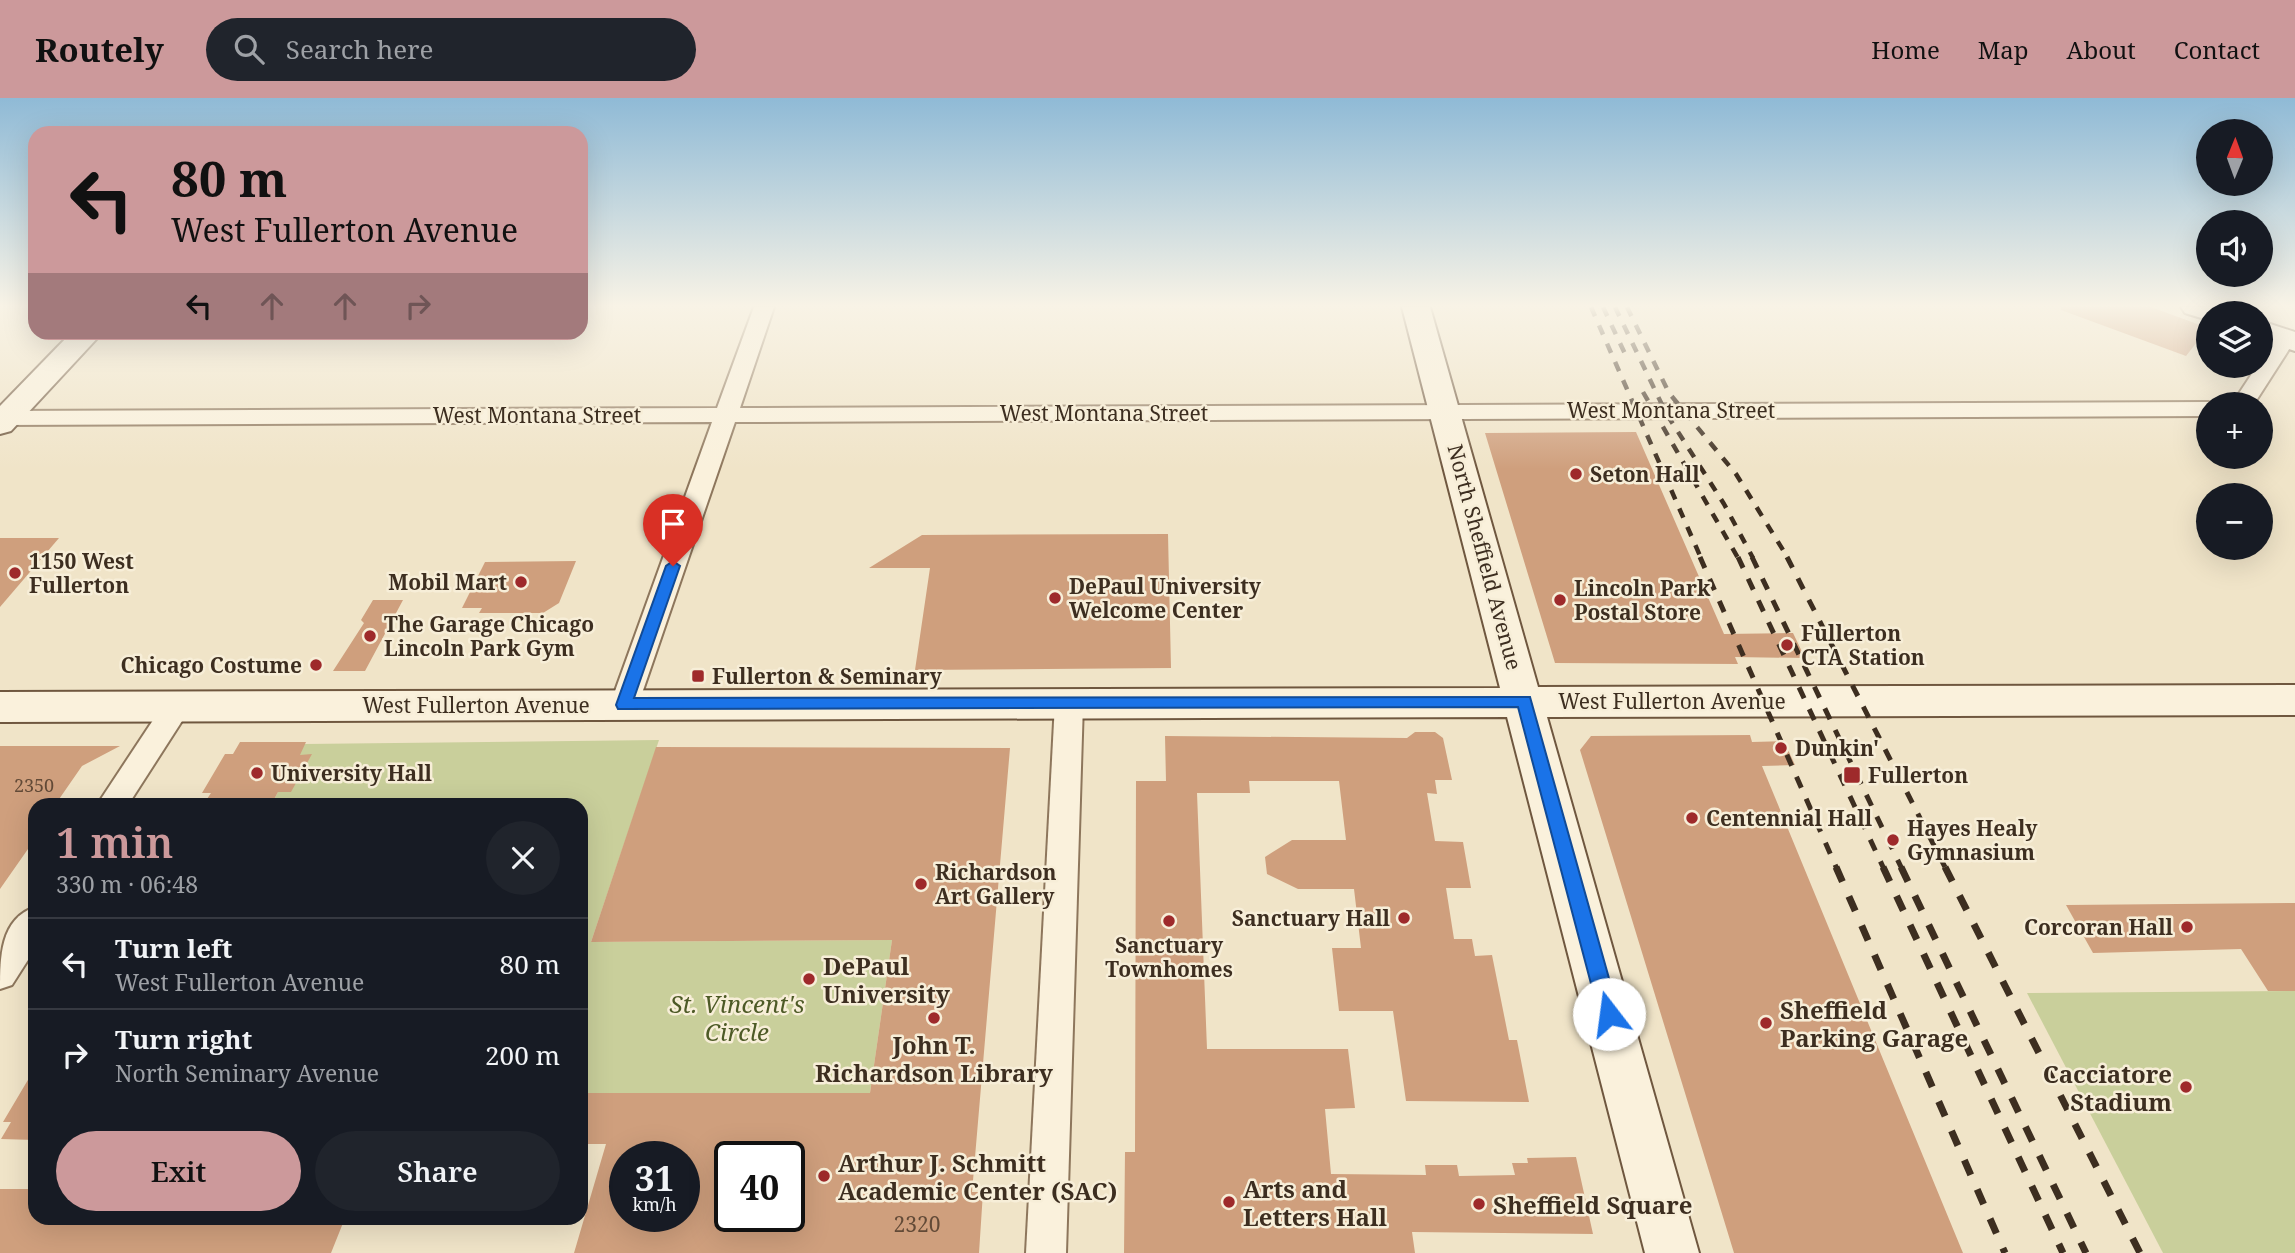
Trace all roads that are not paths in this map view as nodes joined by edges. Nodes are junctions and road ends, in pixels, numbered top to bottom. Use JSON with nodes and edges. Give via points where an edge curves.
{"nodes":[{"id":1,"x":60,"y":361,"type":"edge"},
{"id":2,"x":745,"y":361,"type":"edge"},
{"id":3,"x":1431,"y":361,"type":"edge"},
{"id":4,"x":2267,"y":361,"type":"edge"},
{"id":5,"x":2250,"y":392,"type":"edge"},
{"id":6,"x":2196,"y":409,"type":"edge"},
{"id":7,"x":1444,"y":411,"type":"junction"},
{"id":8,"x":726,"y":415,"type":"junction"},
{"id":9,"x":2,"y":420,"type":"edge"},
{"id":10,"x":2295,"y":700,"type":"edge"},
{"id":11,"x":1525,"y":701,"type":"junction"},
{"id":12,"x":1069,"y":703,"type":"junction"},
{"id":13,"x":624,"y":705,"type":"junction"},
{"id":14,"x":177,"y":706,"type":"junction"},
{"id":15,"x":0,"y":707,"type":"edge"},
{"id":16,"x":117,"y":798,"type":"edge"},
{"id":17,"x":28,"y":932,"type":"edge"},
{"id":18,"x":0,"y":974,"type":"edge"},
{"id":19,"x":1046,"y":1253,"type":"edge"},
{"id":20,"x":1672,"y":1253,"type":"edge"}],
"edges":[{"from":1,"to":9,"type":"main road"},
{"from":2,"to":8,"type":"street"},
{"from":3,"to":7,"type":"main road","name":"North Sheffield Avenue"},
{"from":4,"to":5,"type":"street"},
{"from":6,"to":7,"type":"street","name":"West Montana Street"},
{"from":7,"to":8,"type":"street","name":"West Montana Street"},
{"from":7,"to":11,"type":"main road","name":"North Sheffield Avenue"},
{"from":8,"to":9,"type":"street","name":"West Montana Street"},
{"from":8,"to":13,"type":"street"},
{"from":10,"to":11,"type":"main road","name":"West Fullerton Avenue"},
{"from":11,"to":12,"type":"main road","name":"West Fullerton Avenue"},
{"from":11,"to":20,"type":"main road","name":"North Sheffield Avenue"},
{"from":12,"to":13,"type":"main road","name":"West Fullerton Avenue"},
{"from":12,"to":19,"type":"street"},
{"from":13,"to":14,"type":"main road","name":"West Fullerton Avenue"},
{"from":14,"to":15,"type":"main road","name":"West Fullerton Avenue"},
{"from":14,"to":16,"type":"street"},
{"from":17,"to":18,"type":"street"}]}
